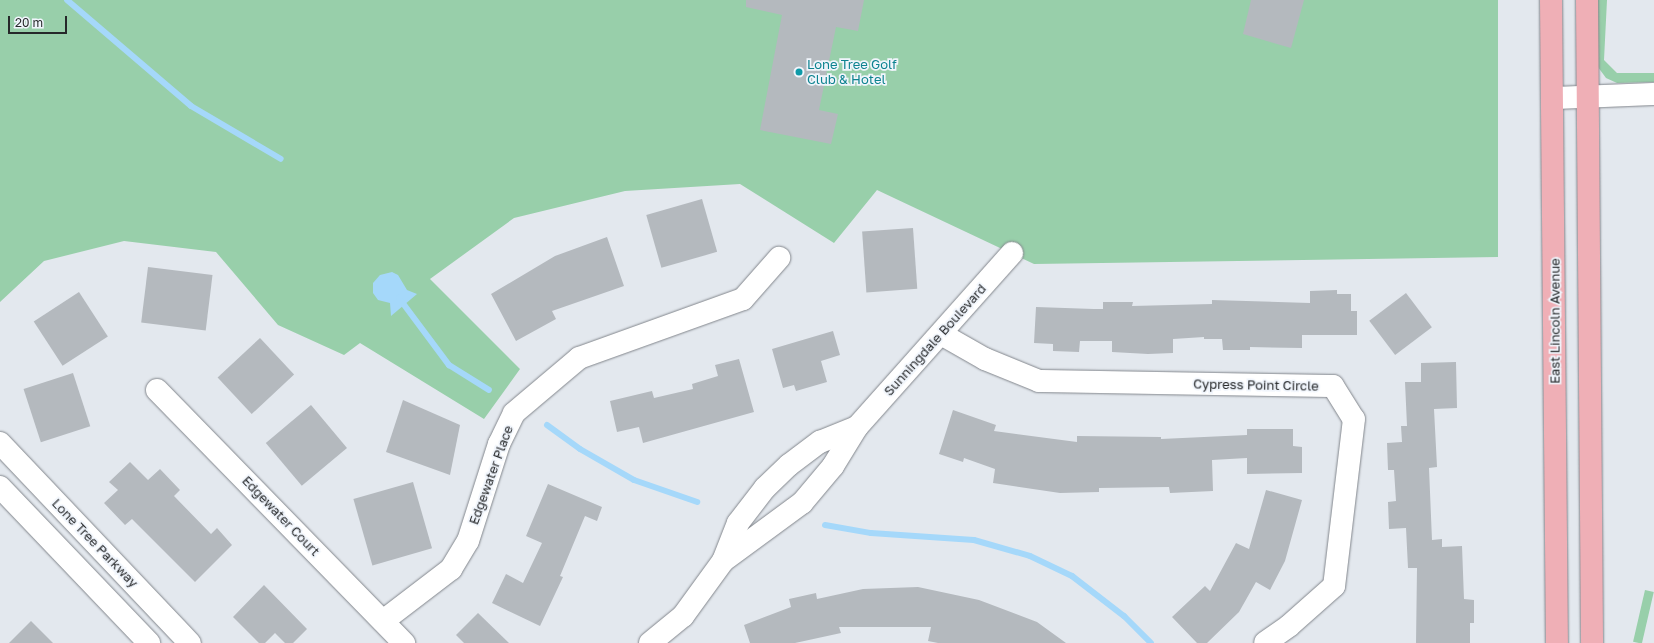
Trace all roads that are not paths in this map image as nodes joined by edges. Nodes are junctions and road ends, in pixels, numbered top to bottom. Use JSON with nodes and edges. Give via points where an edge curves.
{"nodes":[{"id":1,"x":1551,"y":0,"type":"edge"},
{"id":2,"x":1587,"y":0,"type":"edge"},
{"id":3,"x":1654,"y":94,"type":"edge"},
{"id":4,"x":1589,"y":97,"type":"junction"},
{"id":5,"x":1554,"y":98,"type":"junction"},
{"id":6,"x":1012,"y":253,"type":"dead end"},
{"id":7,"x":779,"y":258,"type":"dead end"},
{"id":8,"x":942,"y":334,"type":"junction"},
{"id":9,"x":157,"y":390,"type":"dead end"},
{"id":10,"x":857,"y":427,"type":"junction"},
{"id":11,"x":0,"y":443,"type":"edge"},
{"id":12,"x":0,"y":487,"type":"edge"},
{"id":13,"x":724,"y":561,"type":"junction"},
{"id":14,"x":383,"y":621,"type":"junction"},
{"id":15,"x":149,"y":643,"type":"edge"},
{"id":16,"x":190,"y":643,"type":"edge"},
{"id":17,"x":404,"y":643,"type":"edge"},
{"id":18,"x":650,"y":643,"type":"edge"},
{"id":19,"x":1265,"y":643,"type":"edge"},
{"id":20,"x":1557,"y":643,"type":"edge"},
{"id":21,"x":1592,"y":643,"type":"edge"}],
"edges":[{"from":1,"to":5,"type":"main road","name":"East Lincoln Avenue"},
{"from":2,"to":4,"type":"main road"},
{"from":3,"to":4,"type":"street"},
{"from":4,"to":5,"type":"street"},
{"from":4,"to":21,"type":"main road"},
{"from":5,"to":20,"type":"main road","name":"East Lincoln Avenue"},
{"from":6,"to":8,"type":"street","name":"Sunningdale Boulevard"},
{"from":7,"to":14,"type":"street","name":"Edgewater Place","via":[[743,300],[579,358],[514,413],[500,444],[468,541],[451,569]]},
{"from":8,"to":10,"type":"street","name":"Sunningdale Boulevard"},
{"from":8,"to":19,"type":"street","name":"Cypress Point Circle","via":[[985,359],[1039,381],[1333,386],[1354,419],[1334,586],[1289,626]]},
{"from":9,"to":14,"type":"street","name":"Edgewater Court"},
{"from":10,"to":13,"type":"street","name":"Sunningdale Boulevard","via":[[833,466],[802,503]]},
{"from":10,"to":13,"type":"street","name":"Sunningdale Boulevard","via":[[820,442],[788,465],[738,523]]},
{"from":11,"to":16,"type":"street","name":"Lone Tree Parkway"},
{"from":12,"to":15,"type":"street"},
{"from":13,"to":18,"type":"street","name":"Sunningdale Boulevard","via":[[684,616]]},
{"from":14,"to":17,"type":"street","name":"Edgewater Court"}]}
